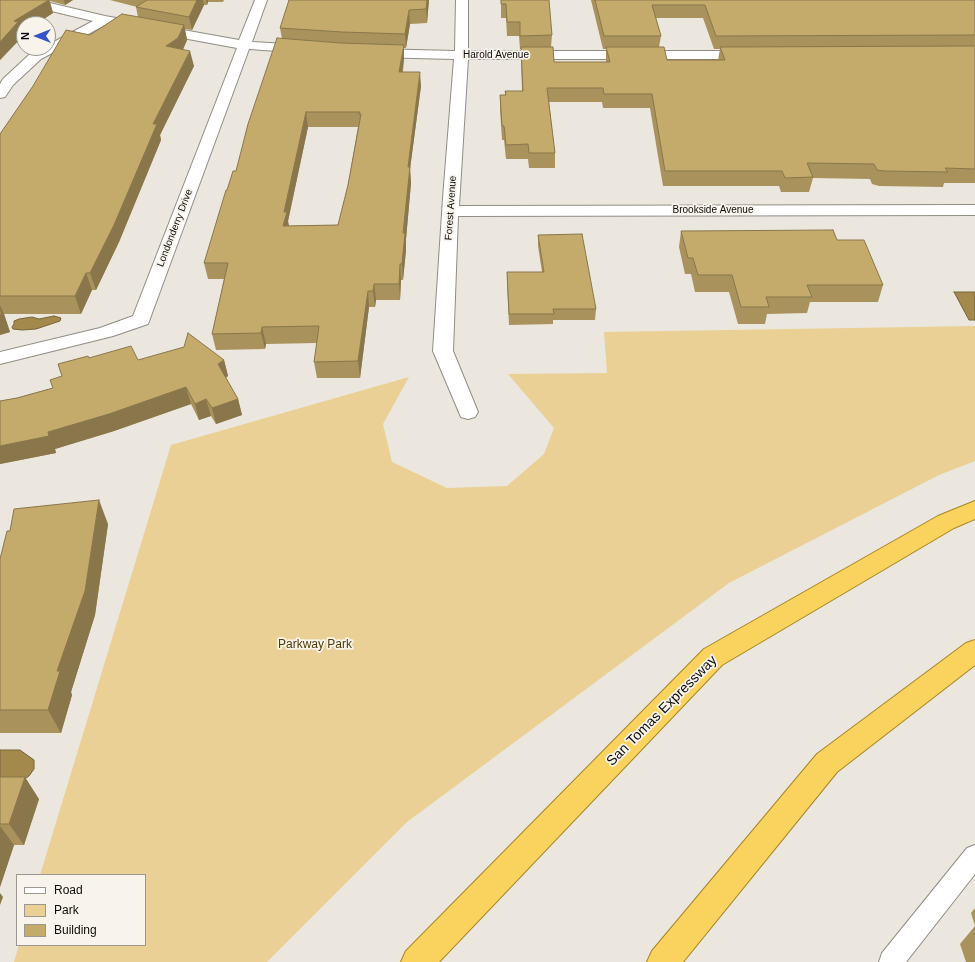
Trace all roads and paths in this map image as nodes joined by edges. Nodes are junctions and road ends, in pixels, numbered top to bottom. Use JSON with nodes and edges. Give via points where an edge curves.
{"nodes":[{"id":1,"x":22,"y":0,"type":"edge"},
{"id":2,"x":261,"y":0,"type":"edge"},
{"id":3,"x":462,"y":0,"type":"edge"},
{"id":4,"x":105,"y":20,"type":"junction"},
{"id":5,"x":244,"y":45,"type":"junction"},
{"id":6,"x":320,"y":50,"type":"edge"},
{"id":7,"x":359,"y":53,"type":"edge"},
{"id":8,"x":462,"y":55,"type":"junction"},
{"id":9,"x":761,"y":55,"type":"edge"},
{"id":10,"x":0,"y":94,"type":"edge"},
{"id":11,"x":451,"y":210,"type":"junction"},
{"id":12,"x":975,"y":210,"type":"edge"},
{"id":13,"x":0,"y":358,"type":"edge"},
{"id":14,"x":468,"y":412,"type":"dead end"},
{"id":15,"x":975,"y":510,"type":"edge"},
{"id":16,"x":975,"y":651,"type":"edge"},
{"id":17,"x":975,"y":856,"type":"edge"},
{"id":18,"x":417,"y":962,"type":"edge"},
{"id":19,"x":663,"y":962,"type":"edge"},
{"id":20,"x":890,"y":962,"type":"edge"}],
"edges":[{"from":1,"to":4,"type":"street"},
{"from":2,"to":5,"type":"street","name":"Londonderry Drive"},
{"from":3,"to":8,"type":"street","name":"Forest Avenue"},
{"from":4,"to":5,"type":"street"},
{"from":4,"to":10,"type":"street","via":[[36,56],[8,82]]},
{"from":5,"to":6,"type":"street"},
{"from":5,"to":13,"type":"street","name":"Londonderry Drive","via":[[141,320],[106,332]]},
{"from":7,"to":8,"type":"street","name":"Harold Avenue"},
{"from":8,"to":9,"type":"street","name":"Harold Avenue"},
{"from":8,"to":11,"type":"street","name":"Forest Avenue"},
{"from":11,"to":12,"type":"street","name":"Brookside Avenue"},
{"from":11,"to":14,"type":"street","name":"Forest Avenue","via":[[443,351]]},
{"from":15,"to":18,"type":"highway","name":"San Tomas Expressway","via":[[946,522],[713,657]]},
{"from":16,"to":19,"type":"highway","via":[[827,763]]},
{"from":17,"to":20,"type":"lane"}]}
